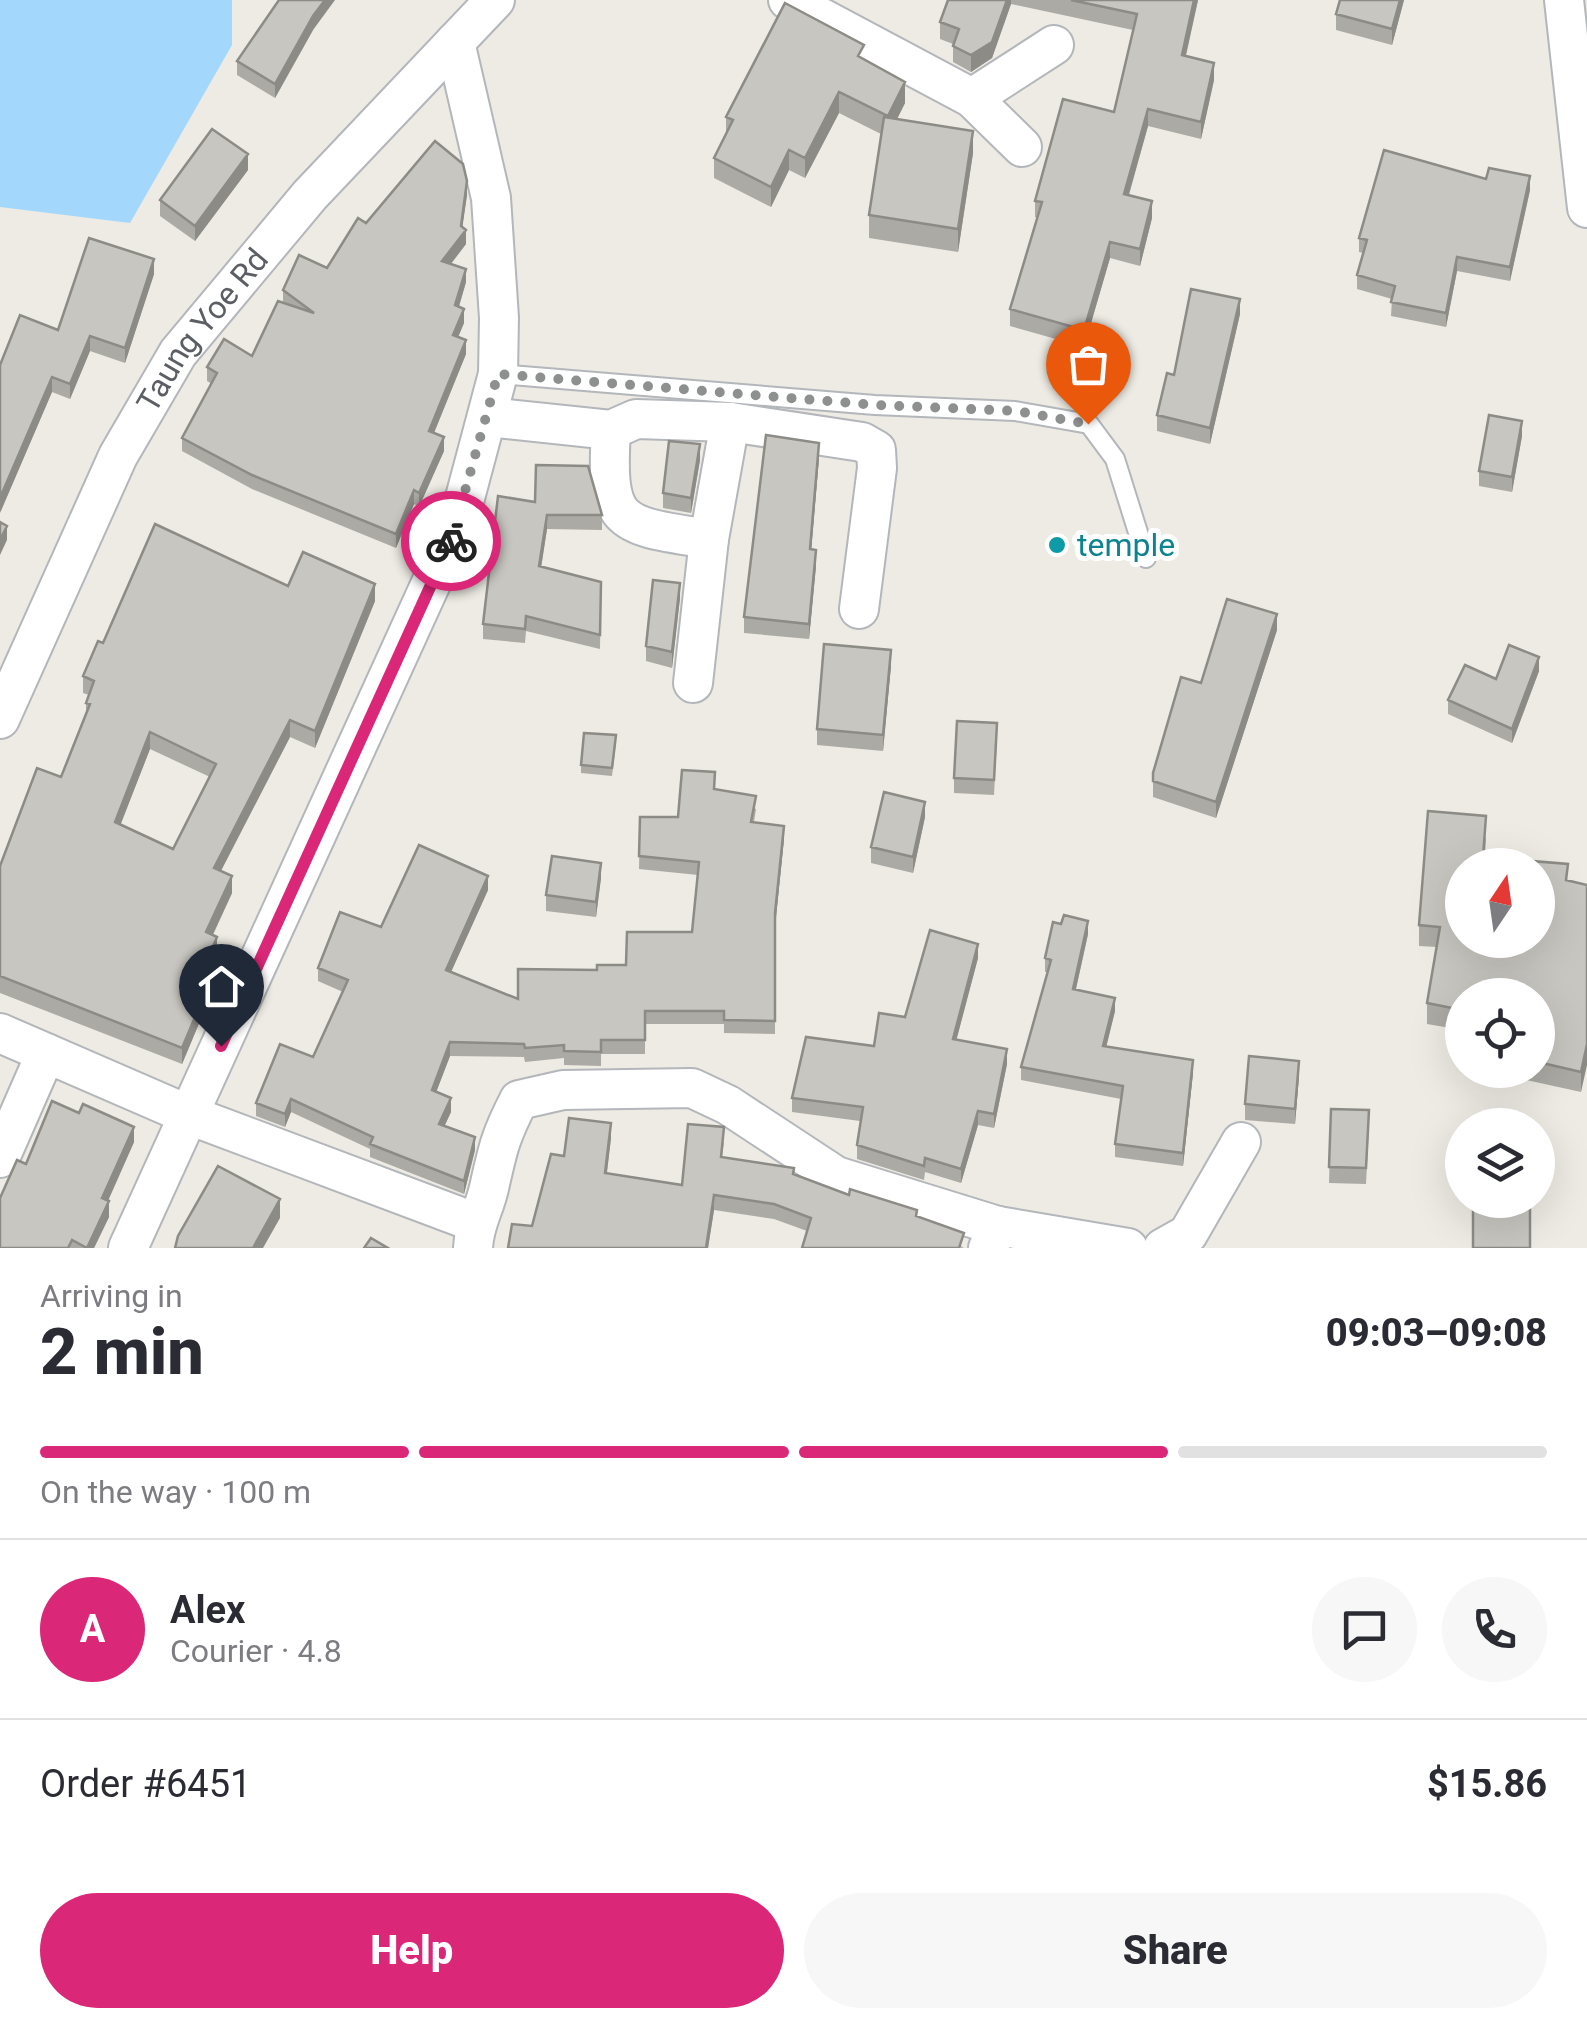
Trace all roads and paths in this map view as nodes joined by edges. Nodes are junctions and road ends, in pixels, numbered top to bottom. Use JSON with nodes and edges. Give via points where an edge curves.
{"nodes":[{"id":1,"x":495,"y":0,"type":"edge"},
{"id":2,"x":1564,"y":0,"type":"edge"},
{"id":3,"x":810,"y":5,"type":"edge"},
{"id":4,"x":456,"y":42,"type":"junction"},
{"id":5,"x":1054,"y":45,"type":"dead end"},
{"id":6,"x":972,"y":98,"type":"junction"},
{"id":7,"x":1022,"y":146,"type":"dead end"},
{"id":8,"x":1587,"y":208,"type":"edge"},
{"id":9,"x":498,"y":374,"type":"junction"},
{"id":10,"x":488,"y":417,"type":"junction"},
{"id":11,"x":730,"y":422,"type":"junction"},
{"id":12,"x":611,"y":430,"type":"junction"},
{"id":13,"x":709,"y":539,"type":"junction"},
{"id":14,"x":1146,"y":558,"type":"dead end"},
{"id":15,"x":859,"y":609,"type":"dead end"},
{"id":16,"x":693,"y":683,"type":"dead end"},
{"id":17,"x":0,"y":719,"type":"edge"},
{"id":18,"x":0,"y":1033,"type":"edge"},
{"id":19,"x":46,"y":1053,"type":"junction"},
{"id":20,"x":189,"y":1115,"type":"junction"},
{"id":21,"x":1241,"y":1142,"type":"dead end"},
{"id":22,"x":0,"y":1158,"type":"edge"},
{"id":23,"x":474,"y":1235,"type":"edge"},
{"id":24,"x":993,"y":1237,"type":"edge"},
{"id":25,"x":128,"y":1248,"type":"edge"},
{"id":26,"x":1128,"y":1248,"type":"edge"},
{"id":27,"x":1163,"y":1248,"type":"edge"}],
"edges":[{"from":1,"to":4,"type":"street","name":"Taung Yoe Rd"},
{"from":2,"to":8,"type":"street"},
{"from":3,"to":6,"type":"street"},
{"from":4,"to":9,"type":"street","via":[[491,198]]},
{"from":4,"to":17,"type":"street","name":"Taung Yoe Rd","via":[[310,195],[178,353],[118,456]]},
{"from":5,"to":6,"type":"street"},
{"from":6,"to":7,"type":"street"},
{"from":9,"to":10,"type":"street"},
{"from":9,"to":14,"type":"lane","via":[[1016,411],[1088,424],[1116,459]]},
{"from":10,"to":12,"type":"street"},
{"from":10,"to":20,"type":"street","via":[[458,524]]},
{"from":11,"to":12,"type":"street","via":[[636,419]]},
{"from":11,"to":13,"type":"street"},
{"from":11,"to":15,"type":"street","via":[[862,442],[876,450]]},
{"from":12,"to":13,"type":"street","via":[[610,498],[621,516],[646,530]]},
{"from":13,"to":16,"type":"street"},
{"from":18,"to":19,"type":"street"},
{"from":19,"to":20,"type":"street"},
{"from":19,"to":22,"type":"street"},
{"from":20,"to":23,"type":"street"},
{"from":20,"to":25,"type":"street"},
{"from":21,"to":27,"type":"street","via":[[1188,1234]]},
{"from":23,"to":24,"type":"street","via":[[496,1146],[520,1100],[563,1090],[692,1088],[836,1176]]},
{"from":24,"to":26,"type":"street"}]}
